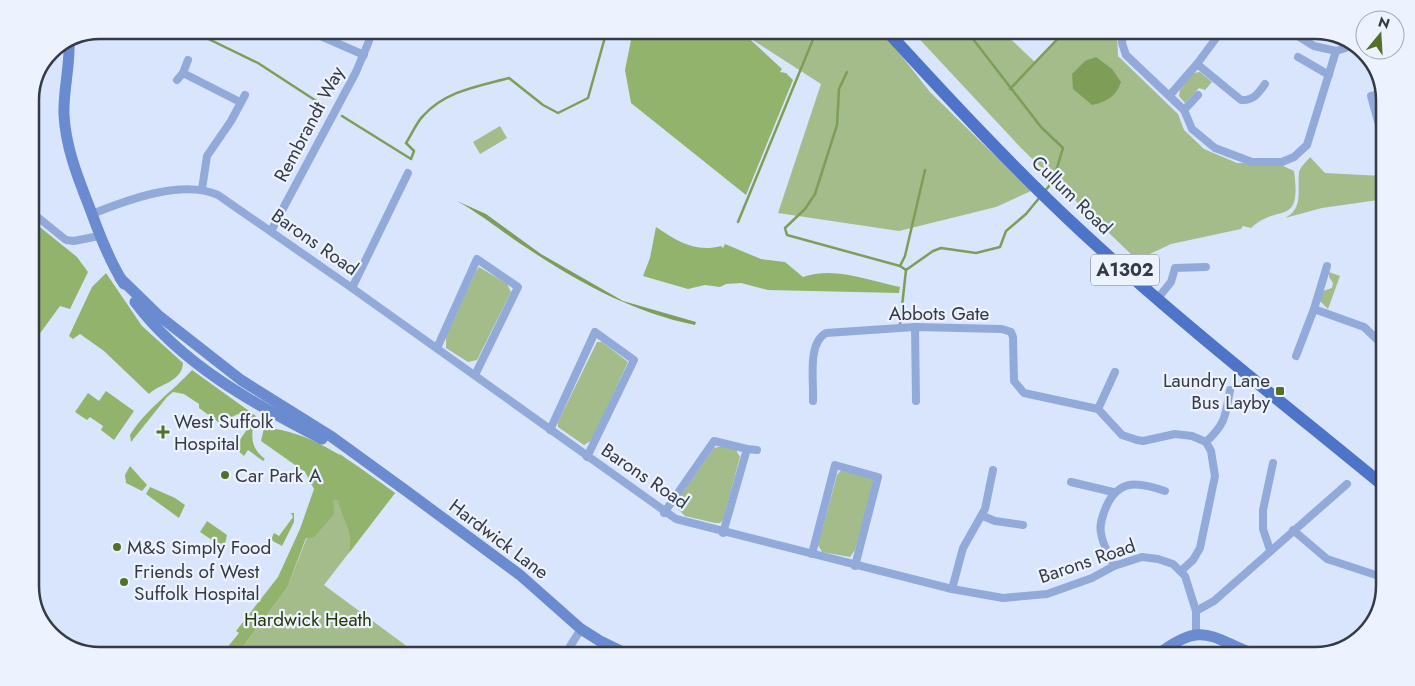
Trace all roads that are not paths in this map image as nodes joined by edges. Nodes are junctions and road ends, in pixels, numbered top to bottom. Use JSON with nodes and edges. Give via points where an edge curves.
{"nodes":[{"id":1,"x":328,"y":39,"type":"edge"},
{"id":2,"x":368,"y":39,"type":"edge"},
{"id":3,"x":894,"y":39,"type":"edge"},
{"id":4,"x":1122,"y":39,"type":"edge"},
{"id":5,"x":1215,"y":39,"type":"edge"},
{"id":6,"x":1303,"y":39,"type":"edge"},
{"id":7,"x":69,"y":47,"type":"edge"},
{"id":8,"x":1347,"y":48,"type":"edge"},
{"id":9,"x":1336,"y":51,"type":"junction"},
{"id":10,"x":364,"y":54,"type":"junction"},
{"id":11,"x":1298,"y":57,"type":"dead end"},
{"id":12,"x":188,"y":60,"type":"dead end"},
{"id":13,"x":1197,"y":64,"type":"junction"},
{"id":14,"x":183,"y":73,"type":"junction"},
{"id":15,"x":1328,"y":74,"type":"junction"},
{"id":16,"x":177,"y":80,"type":"dead end"},
{"id":17,"x":1265,"y":84,"type":"dead end"},
{"id":18,"x":1170,"y":95,"type":"junction"},
{"id":19,"x":1198,"y":95,"type":"dead end"},
{"id":20,"x":1376,"y":95,"type":"edge"},
{"id":21,"x":1184,"y":110,"type":"junction"},
{"id":22,"x":1376,"y":112,"type":"edge"},
{"id":23,"x":408,"y":174,"type":"dead end"},
{"id":24,"x":202,"y":189,"type":"junction"},
{"id":25,"x":92,"y":214,"type":"junction"},
{"id":26,"x":39,"y":218,"type":"edge"},
{"id":27,"x":272,"y":231,"type":"junction"},
{"id":28,"x":99,"y":236,"type":"junction"},
{"id":29,"x":1326,"y":266,"type":"dead end"},
{"id":30,"x":1206,"y":267,"type":"dead end"},
{"id":31,"x":518,"y":287,"type":"junction"},
{"id":32,"x":352,"y":288,"type":"junction"},
{"id":33,"x":526,"y":291,"type":"dead end"},
{"id":34,"x":1158,"y":298,"type":"junction"},
{"id":35,"x":1314,"y":309,"type":"junction"},
{"id":36,"x":915,"y":327,"type":"junction"},
{"id":37,"x":1376,"y":338,"type":"edge"},
{"id":38,"x":436,"y":348,"type":"junction"},
{"id":39,"x":1296,"y":356,"type":"dead end"},
{"id":40,"x":634,"y":360,"type":"junction"},
{"id":41,"x":642,"y":365,"type":"dead end"},
{"id":42,"x":1115,"y":372,"type":"dead end"},
{"id":43,"x":475,"y":375,"type":"junction"},
{"id":44,"x":1230,"y":390,"type":"dead end"},
{"id":45,"x":813,"y":400,"type":"dead end"},
{"id":46,"x":916,"y":401,"type":"dead end"},
{"id":47,"x":1098,"y":409,"type":"junction"},
{"id":48,"x":550,"y":430,"type":"junction"},
{"id":49,"x":1206,"y":442,"type":"junction"},
{"id":50,"x":747,"y":449,"type":"junction"},
{"id":51,"x":757,"y":450,"type":"dead end"},
{"id":52,"x":587,"y":457,"type":"junction"},
{"id":53,"x":1273,"y":463,"type":"dead end"},
{"id":54,"x":993,"y":470,"type":"dead end"},
{"id":55,"x":878,"y":477,"type":"junction"},
{"id":56,"x":886,"y":478,"type":"dead end"},
{"id":57,"x":1376,"y":480,"type":"edge"},
{"id":58,"x":1071,"y":482,"type":"dead end"},
{"id":59,"x":1347,"y":484,"type":"dead end"},
{"id":60,"x":1165,"y":491,"type":"dead end"},
{"id":61,"x":1113,"y":492,"type":"junction"},
{"id":62,"x":664,"y":513,"type":"junction"},
{"id":63,"x":983,"y":516,"type":"junction"},
{"id":64,"x":1023,"y":525,"type":"dead end"},
{"id":65,"x":1293,"y":530,"type":"junction"},
{"id":66,"x":723,"y":533,"type":"junction"},
{"id":67,"x":1270,"y":550,"type":"junction"},
{"id":68,"x":812,"y":554,"type":"junction"},
{"id":69,"x":855,"y":566,"type":"junction"},
{"id":70,"x":1114,"y":566,"type":"junction"},
{"id":71,"x":1182,"y":571,"type":"junction"},
{"id":72,"x":1376,"y":575,"type":"edge"},
{"id":73,"x":952,"y":589,"type":"junction"},
{"id":74,"x":1196,"y":611,"type":"junction"},
{"id":75,"x":580,"y":629,"type":"junction"},
{"id":76,"x":1196,"y":634,"type":"junction"},
{"id":77,"x":569,"y":647,"type":"edge"},
{"id":78,"x":612,"y":647,"type":"edge"},
{"id":79,"x":1169,"y":647,"type":"edge"},
{"id":80,"x":1240,"y":647,"type":"edge"}],
"edges":[{"from":1,"to":10,"type":"street"},
{"from":2,"to":10,"type":"street","name":"Rembrandt Way"},
{"from":3,"to":34,"type":"main road","name":"Cullum Road","number":"A1302","via":[[1044,196]]},
{"from":4,"to":18,"type":"street","via":[[1126,55]]},
{"from":5,"to":13,"type":"street"},
{"from":6,"to":9,"type":"street","via":[[1314,46]]},
{"from":7,"to":25,"type":"street","name":"Hardwick Lane","via":[[64,102],[67,138]]},
{"from":8,"to":9,"type":"street"},
{"from":9,"to":15,"type":"street"},
{"from":10,"to":27,"type":"street","name":"Rembrandt Way"},
{"from":11,"to":15,"type":"street"},
{"from":12,"to":14,"type":"street"},
{"from":13,"to":17,"type":"street","via":[[1241,100],[1248,101],[1256,96]]},
{"from":13,"to":18,"type":"street"},
{"from":14,"to":16,"type":"street"},
{"from":14,"to":24,"type":"street","via":[[243,98],[208,156]]},
{"from":15,"to":21,"type":"street","via":[[1309,143],[1298,154],[1282,162],[1252,162],[1215,148],[1192,129]]},
{"from":18,"to":21,"type":"street"},
{"from":19,"to":21,"type":"street"},
{"from":20,"to":22,"type":"street","via":[[1372,96]]},
{"from":23,"to":32,"type":"street","via":[[399,180]]},
{"from":24,"to":25,"type":"street","name":"Barons Road","via":[[175,190],[116,204]]},
{"from":24,"to":27,"type":"street","name":"Barons Road","via":[[218,195]]},
{"from":25,"to":28,"type":"street","name":"Hardwick Lane"},
{"from":26,"to":28,"type":"street","via":[[66,240]]},
{"from":27,"to":32,"type":"street","name":"Barons Road"},
{"from":28,"to":75,"type":"street","name":"Hardwick Lane","via":[[111,264],[149,320],[194,360],[267,411],[346,449],[520,574]]},
{"from":29,"to":35,"type":"street"},
{"from":30,"to":34,"type":"street","via":[[1175,268],[1171,282]]},
{"from":31,"to":33,"type":"street"},
{"from":31,"to":38,"type":"street","via":[[475,256]]},
{"from":31,"to":43,"type":"street"},
{"from":32,"to":38,"type":"street","name":"Barons Road"},
{"from":34,"to":57,"type":"main road","name":"Cullum Road","number":"A1302"},
{"from":35,"to":37,"type":"street","via":[[1364,327]]},
{"from":35,"to":39,"type":"street"},
{"from":36,"to":45,"type":"street","name":"Abbots Gate","via":[[823,334],[814,349]]},
{"from":36,"to":46,"type":"street"},
{"from":36,"to":47,"type":"street","name":"Abbots Gate","via":[[1007,330],[1013,337],[1014,381],[1019,390]]},
{"from":38,"to":43,"type":"street","name":"Barons Road"},
{"from":40,"to":41,"type":"street"},
{"from":40,"to":48,"type":"street","via":[[592,330]]},
{"from":40,"to":52,"type":"street"},
{"from":42,"to":47,"type":"street"},
{"from":43,"to":48,"type":"street","name":"Barons Road"},
{"from":44,"to":49,"type":"street","via":[[1225,419],[1220,429]]},
{"from":47,"to":49,"type":"street","via":[[1116,430],[1127,437],[1143,441],[1175,434]]},
{"from":48,"to":52,"type":"street","name":"Barons Road"},
{"from":49,"to":71,"type":"street","via":[[1215,476],[1200,548]]},
{"from":50,"to":51,"type":"street"},
{"from":50,"to":62,"type":"street","via":[[711,440]]},
{"from":50,"to":66,"type":"street"},
{"from":52,"to":62,"type":"street","name":"Barons Road"},
{"from":53,"to":67,"type":"street","via":[[1262,529]]},
{"from":54,"to":63,"type":"street"},
{"from":55,"to":56,"type":"street"},
{"from":55,"to":68,"type":"street","via":[[832,464]]},
{"from":55,"to":69,"type":"street"},
{"from":58,"to":61,"type":"street"},
{"from":59,"to":65,"type":"street"},
{"from":60,"to":61,"type":"street","via":[[1142,484],[1128,484]]},
{"from":61,"to":70,"type":"street","via":[[1101,520],[1100,533]]},
{"from":62,"to":66,"type":"street","name":"Barons Road","via":[[684,523]]},
{"from":63,"to":64,"type":"street"},
{"from":63,"to":73,"type":"street","via":[[961,553]]},
{"from":65,"to":67,"type":"street"},
{"from":65,"to":72,"type":"street","via":[[1327,559]]},
{"from":66,"to":68,"type":"street","name":"Barons Road"},
{"from":67,"to":74,"type":"street","via":[[1214,600]]},
{"from":68,"to":69,"type":"street","name":"Barons Road"},
{"from":69,"to":73,"type":"street","name":"Barons Road"},
{"from":70,"to":71,"type":"street","name":"Barons Road","via":[[1142,557],[1173,564]]},
{"from":70,"to":73,"type":"street","name":"Barons Road","via":[[1069,587],[1024,597],[1003,598]]},
{"from":71,"to":74,"type":"street"},
{"from":74,"to":76,"type":"street"},
{"from":75,"to":77,"type":"street"},
{"from":75,"to":78,"type":"street","name":"Hardwick Lane"},
{"from":76,"to":79,"type":"street","via":[[1183,637]]},
{"from":76,"to":80,"type":"street"}]}
